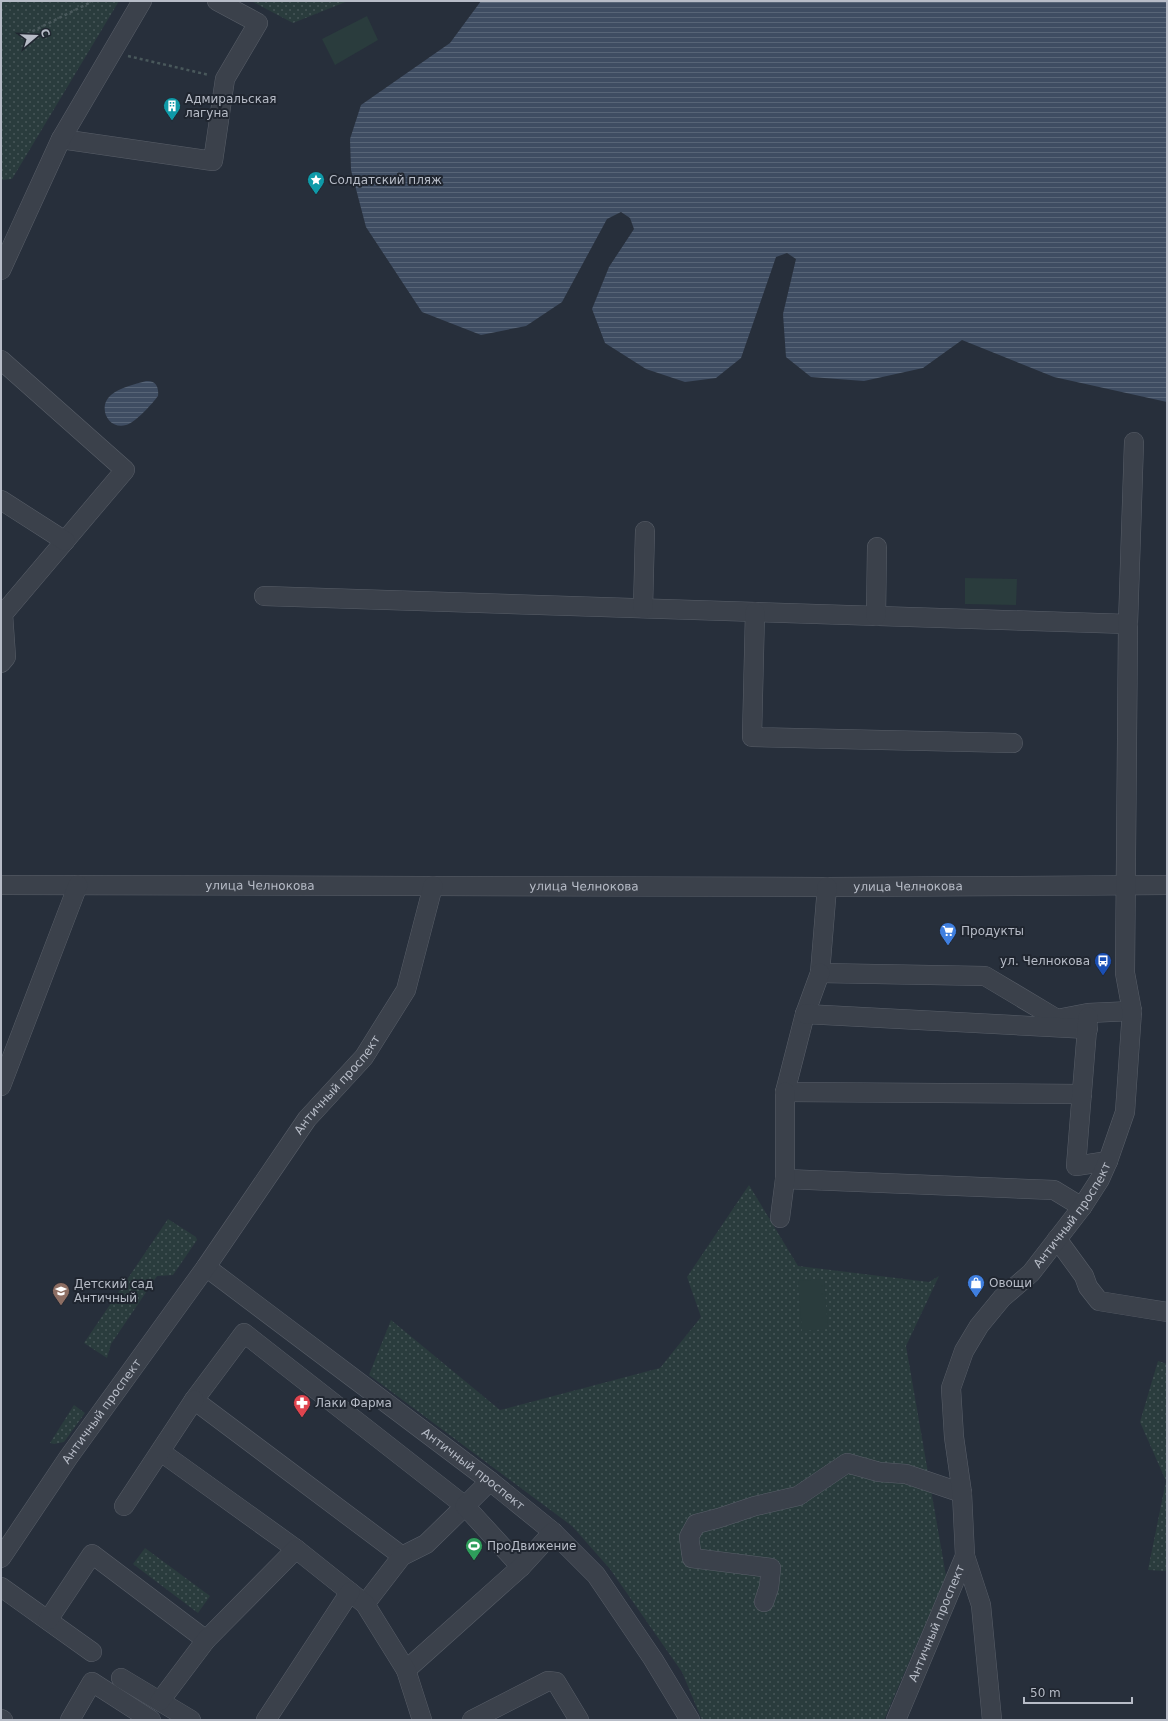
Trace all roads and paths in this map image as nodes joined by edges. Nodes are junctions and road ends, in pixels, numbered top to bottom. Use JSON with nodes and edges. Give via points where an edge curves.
{"nodes":[{"id":1,"x":93,"y":1,"type":"edge"},
{"id":2,"x":142,"y":1,"type":"edge"},
{"id":3,"x":217,"y":1,"type":"edge"},
{"id":4,"x":27,"y":34,"type":"dead end"},
{"id":5,"x":112,"y":53,"type":"junction"},
{"id":6,"x":225,"y":79,"type":"junction"},
{"id":7,"x":61,"y":139,"type":"junction"},
{"id":8,"x":1,"y":270,"type":"edge"},
{"id":9,"x":1,"y":360,"type":"edge"},
{"id":10,"x":1134,"y":442,"type":"dead end"},
{"id":11,"x":1,"y":500,"type":"edge"},
{"id":12,"x":645,"y":531,"type":"dead end"},
{"id":13,"x":65,"y":541,"type":"junction"},
{"id":14,"x":877,"y":547,"type":"dead end"},
{"id":15,"x":264,"y":596,"type":"dead end"},
{"id":16,"x":643,"y":608,"type":"junction"},
{"id":17,"x":755,"y":612,"type":"junction"},
{"id":18,"x":876,"y":616,"type":"junction"},
{"id":19,"x":1128,"y":624,"type":"junction"},
{"id":20,"x":1,"y":662,"type":"edge"},
{"id":21,"x":1012,"y":743,"type":"dead end"},
{"id":22,"x":1,"y":885,"type":"edge"},
{"id":23,"x":78,"y":885,"type":"junction"},
{"id":24,"x":1126,"y":885,"type":"junction"},
{"id":25,"x":1167,"y":885,"type":"edge"},
{"id":26,"x":433,"y":886,"type":"junction"},
{"id":27,"x":827,"y":887,"type":"junction"},
{"id":28,"x":820,"y":973,"type":"junction"},
{"id":29,"x":1132,"y":1012,"type":"junction"},
{"id":30,"x":805,"y":1014,"type":"junction"},
{"id":31,"x":1088,"y":1021,"type":"junction"},
{"id":32,"x":1,"y":1086,"type":"edge"},
{"id":33,"x":785,"y":1092,"type":"junction"},
{"id":34,"x":1082,"y":1094,"type":"junction"},
{"id":35,"x":1108,"y":1161,"type":"junction"},
{"id":36,"x":785,"y":1179,"type":"junction"},
{"id":37,"x":1082,"y":1207,"type":"junction"},
{"id":38,"x":780,"y":1218,"type":"dead end"},
{"id":39,"x":1057,"y":1239,"type":"junction"},
{"id":40,"x":206,"y":1267,"type":"junction"},
{"id":41,"x":1167,"y":1312,"type":"edge"},
{"id":42,"x":194,"y":1400,"type":"junction"},
{"id":43,"x":161,"y":1452,"type":"junction"},
{"id":44,"x":490,"y":1481,"type":"junction"},
{"id":45,"x":962,"y":1493,"type":"junction"},
{"id":46,"x":124,"y":1506,"type":"dead end"},
{"id":47,"x":465,"y":1506,"type":"junction"},
{"id":48,"x":553,"y":1532,"type":"junction"},
{"id":49,"x":296,"y":1549,"type":"junction"},
{"id":50,"x":402,"y":1556,"type":"junction"},
{"id":51,"x":965,"y":1556,"type":"junction"},
{"id":52,"x":1,"y":1558,"type":"edge"},
{"id":53,"x":521,"y":1567,"type":"junction"},
{"id":54,"x":1,"y":1587,"type":"edge"},
{"id":55,"x":358,"y":1598,"type":"junction"},
{"id":56,"x":764,"y":1602,"type":"dead end"},
{"id":57,"x":48,"y":1620,"type":"junction"},
{"id":58,"x":206,"y":1640,"type":"junction"},
{"id":59,"x":92,"y":1652,"type":"dead end"},
{"id":60,"x":406,"y":1670,"type":"junction"},
{"id":61,"x":121,"y":1678,"type":"dead end"},
{"id":62,"x":160,"y":1701,"type":"junction"},
{"id":63,"x":70,"y":1720,"type":"edge"},
{"id":64,"x":151,"y":1720,"type":"edge"},
{"id":65,"x":190,"y":1720,"type":"edge"},
{"id":66,"x":266,"y":1720,"type":"edge"},
{"id":67,"x":422,"y":1720,"type":"edge"},
{"id":68,"x":472,"y":1720,"type":"edge"},
{"id":69,"x":579,"y":1720,"type":"edge"},
{"id":70,"x":690,"y":1720,"type":"edge"},
{"id":71,"x":896,"y":1720,"type":"edge"},
{"id":72,"x":992,"y":1720,"type":"edge"}],
"edges":[{"from":1,"to":4,"type":"path"},
{"from":2,"to":5,"type":"street"},
{"from":3,"to":6,"type":"street","via":[[258,23]]},
{"from":5,"to":6,"type":"path"},
{"from":5,"to":7,"type":"street"},
{"from":6,"to":7,"type":"street","via":[[213,161]]},
{"from":7,"to":8,"type":"street"},
{"from":9,"to":13,"type":"street","via":[[125,470]]},
{"from":10,"to":19,"type":"street","name":"Античный проспект"},
{"from":11,"to":13,"type":"street"},
{"from":12,"to":16,"type":"street"},
{"from":13,"to":20,"type":"street","via":[[3,614],[6,657]]},
{"from":14,"to":18,"type":"street"},
{"from":15,"to":16,"type":"street"},
{"from":16,"to":17,"type":"street"},
{"from":17,"to":18,"type":"street"},
{"from":17,"to":21,"type":"street","via":[[752,737]]},
{"from":18,"to":19,"type":"street"},
{"from":19,"to":24,"type":"street","name":"Античный проспект"},
{"from":22,"to":23,"type":"street","name":"улица Челнокова"},
{"from":23,"to":26,"type":"street","name":"улица Челнокова"},
{"from":23,"to":32,"type":"street"},
{"from":24,"to":25,"type":"street","name":"улица Челнокова"},
{"from":24,"to":27,"type":"street","name":"улица Челнокова"},
{"from":24,"to":29,"type":"street","name":"Античный проспект","via":[[1125,973]]},
{"from":26,"to":27,"type":"street","name":"улица Челнокова"},
{"from":26,"to":40,"type":"street","name":"Античный проспект","via":[[406,990],[364,1057],[307,1119]]},
{"from":27,"to":28,"type":"street"},
{"from":28,"to":30,"type":"street"},
{"from":28,"to":31,"type":"street","via":[[985,976],[1057,1019]]},
{"from":29,"to":31,"type":"street"},
{"from":29,"to":35,"type":"street","name":"Античный проспект","via":[[1125,1112]]},
{"from":30,"to":31,"type":"street"},
{"from":30,"to":33,"type":"street"},
{"from":31,"to":34,"type":"street"},
{"from":33,"to":34,"type":"street"},
{"from":33,"to":36,"type":"street"},
{"from":34,"to":35,"type":"street","via":[[1076,1166]]},
{"from":35,"to":37,"type":"street","name":"Античный проспект"},
{"from":36,"to":37,"type":"street","via":[[1054,1190]]},
{"from":36,"to":38,"type":"street"},
{"from":37,"to":39,"type":"street","name":"Античный проспект"},
{"from":39,"to":41,"type":"street","via":[[1099,1301]]},
{"from":39,"to":45,"type":"street","name":"Античный проспект","via":[[1031,1273],[1002,1298],[979,1326],[964,1351],[951,1388],[954,1438]]},
{"from":40,"to":44,"type":"street","name":"Античный проспект"},
{"from":40,"to":52,"type":"street","name":"Античный проспект","via":[[68,1458]]},
{"from":42,"to":43,"type":"street"},
{"from":42,"to":47,"type":"street","via":[[244,1333]]},
{"from":42,"to":50,"type":"street"},
{"from":43,"to":46,"type":"street"},
{"from":43,"to":49,"type":"street"},
{"from":44,"to":47,"type":"street"},
{"from":44,"to":48,"type":"street","name":"Античный проспект"},
{"from":45,"to":51,"type":"street","name":"Античный проспект"},
{"from":45,"to":56,"type":"street","via":[[906,1474],[879,1472],[847,1463],[798,1496],[754,1506],[696,1524],[689,1537],[692,1558],[771,1568]]},
{"from":47,"to":50,"type":"street","via":[[426,1544]]},
{"from":47,"to":53,"type":"street"},
{"from":48,"to":53,"type":"street"},
{"from":48,"to":70,"type":"street","name":"Античный проспект","via":[[596,1575],[653,1659]]},
{"from":49,"to":55,"type":"street"},
{"from":49,"to":58,"type":"street"},
{"from":50,"to":55,"type":"street"},
{"from":51,"to":71,"type":"street","name":"Античный проспект"},
{"from":51,"to":72,"type":"street","via":[[981,1605]]},
{"from":53,"to":60,"type":"street"},
{"from":54,"to":57,"type":"street"},
{"from":55,"to":60,"type":"street"},
{"from":55,"to":66,"type":"street"},
{"from":57,"to":58,"type":"street","via":[[92,1554]]},
{"from":57,"to":59,"type":"street"},
{"from":58,"to":62,"type":"street"},
{"from":60,"to":67,"type":"street"},
{"from":61,"to":62,"type":"street"},
{"from":62,"to":65,"type":"street"},
{"from":63,"to":64,"type":"street","via":[[92,1682]]},
{"from":68,"to":69,"type":"street","via":[[548,1681],[556,1682]]}]}
